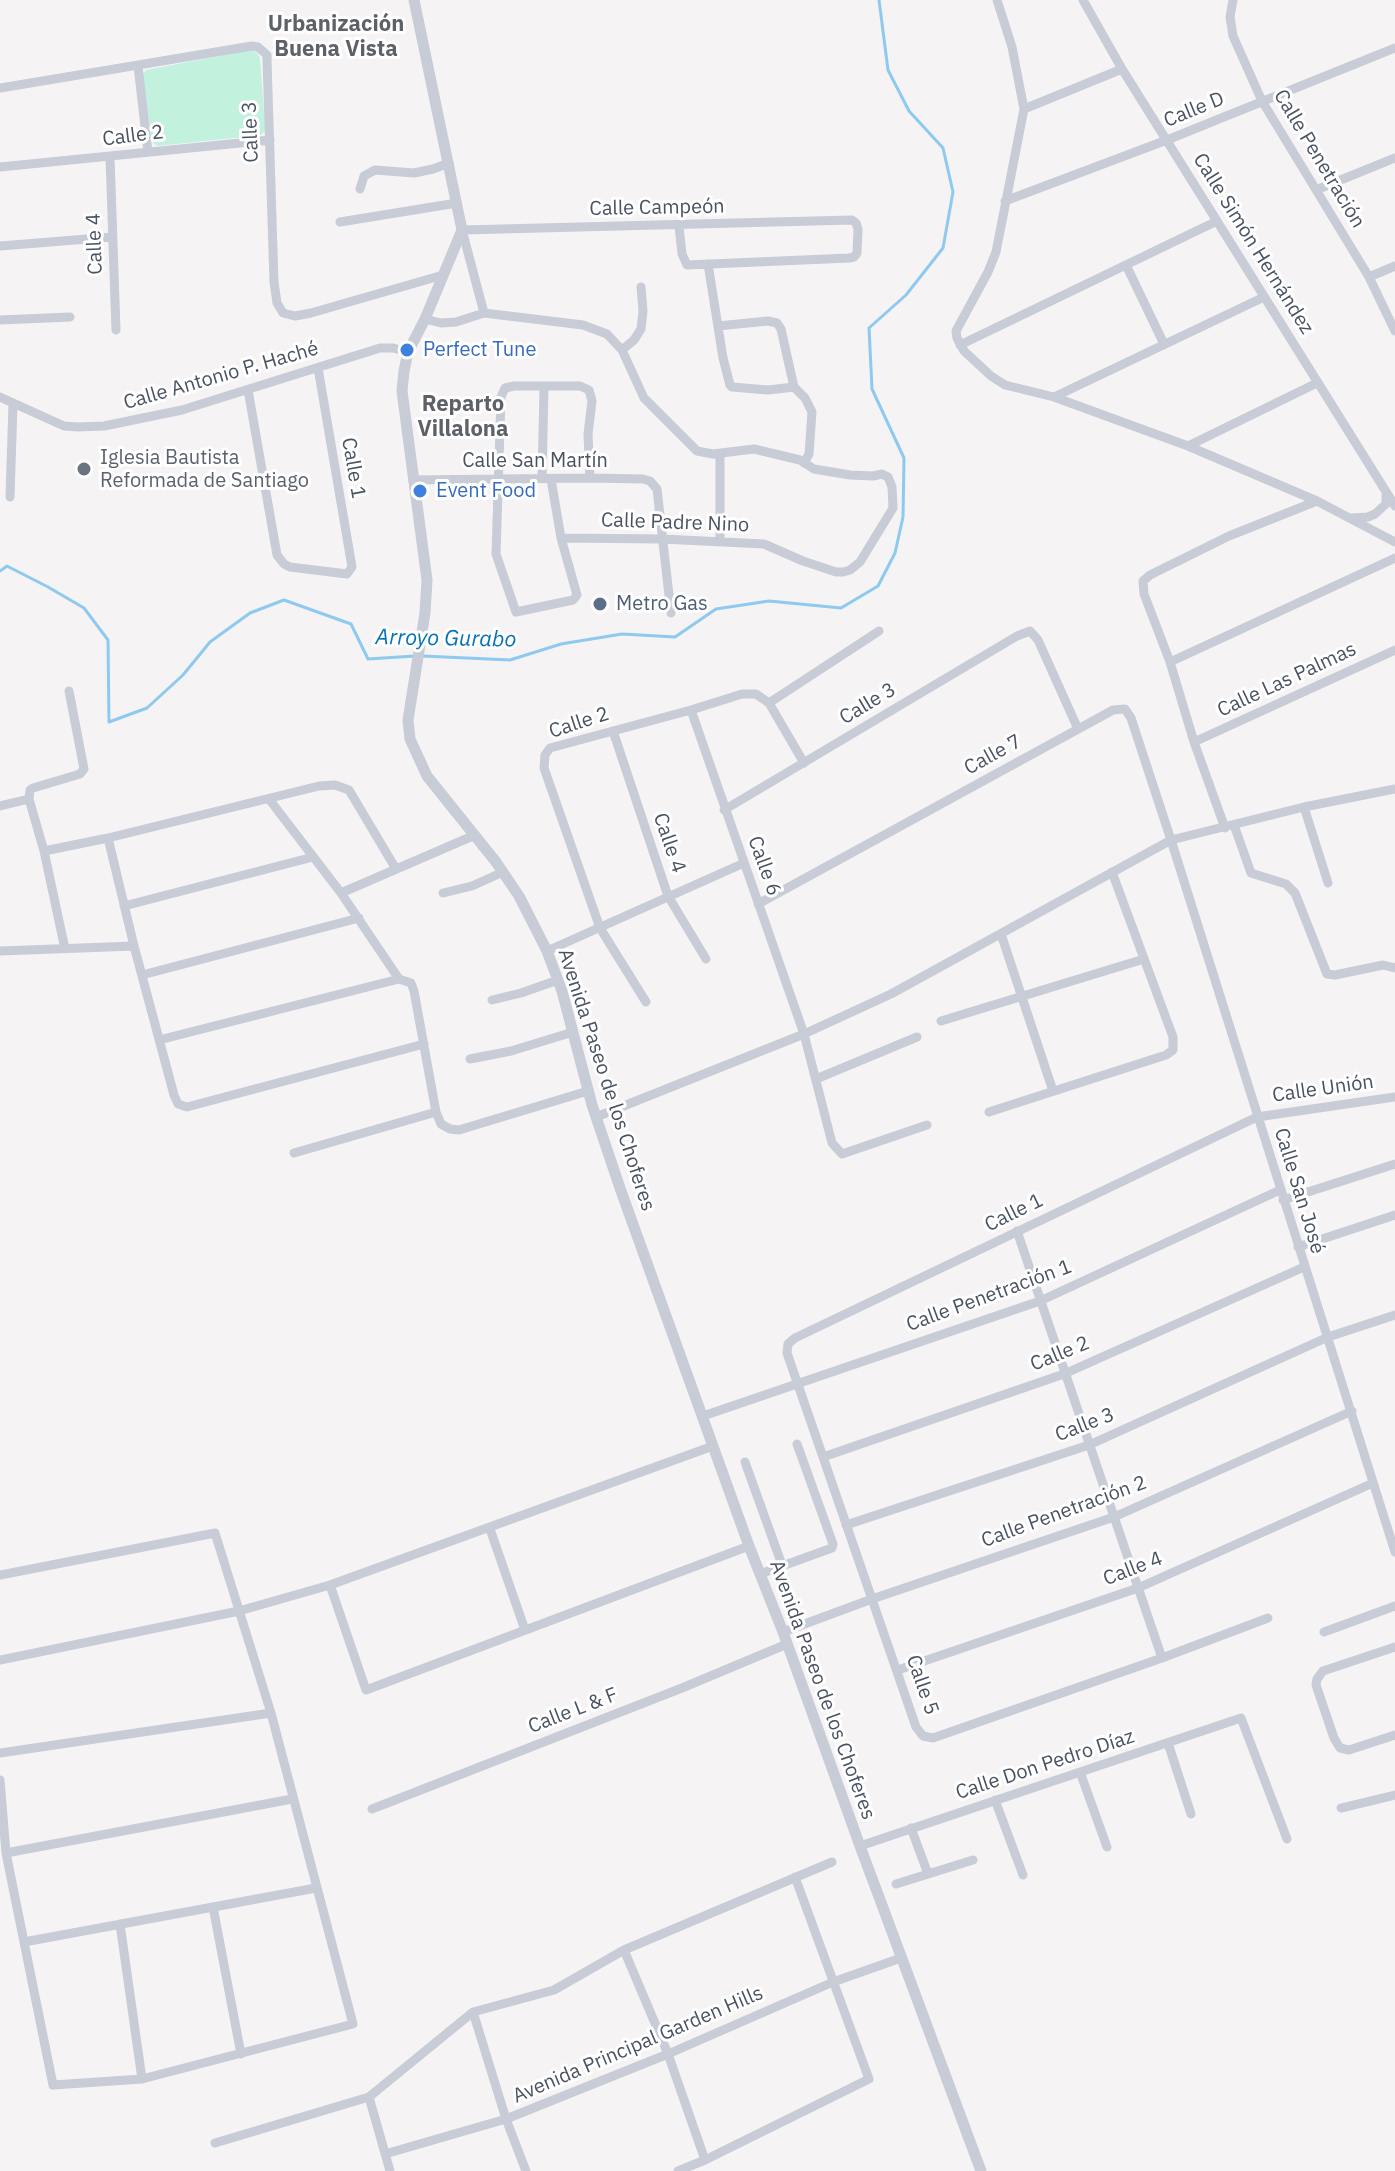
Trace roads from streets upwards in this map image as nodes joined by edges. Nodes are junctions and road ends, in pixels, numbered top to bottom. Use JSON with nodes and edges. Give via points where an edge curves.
{"nodes":[{"id":1,"x":414,"y":0,"type":"edge"},
{"id":2,"x":997,"y":0,"type":"edge"},
{"id":3,"x":1083,"y":0,"type":"edge"},
{"id":4,"x":1235,"y":1,"type":"edge"},
{"id":5,"x":1395,"y":48,"type":"edge"},
{"id":6,"x":138,"y":66,"type":"junction"},
{"id":7,"x":1122,"y":69,"type":"junction"},
{"id":8,"x":0,"y":88,"type":"edge"},
{"id":9,"x":1262,"y":101,"type":"junction"},
{"id":10,"x":1024,"y":109,"type":"junction"},
{"id":11,"x":270,"y":140,"type":"junction"},
{"id":12,"x":1167,"y":140,"type":"junction"},
{"id":13,"x":148,"y":152,"type":"junction"},
{"id":14,"x":110,"y":157,"type":"junction"},
{"id":15,"x":1395,"y":158,"type":"edge"},
{"id":16,"x":449,"y":163,"type":"junction"},
{"id":17,"x":0,"y":167,"type":"edge"},
{"id":18,"x":360,"y":189,"type":"dead end"},
{"id":19,"x":1316,"y":190,"type":"junction"},
{"id":20,"x":1005,"y":201,"type":"junction"},
{"id":21,"x":457,"y":203,"type":"junction"},
{"id":22,"x":1217,"y":221,"type":"junction"},
{"id":23,"x":340,"y":222,"type":"dead end"},
{"id":24,"x":679,"y":226,"type":"junction"},
{"id":25,"x":462,"y":230,"type":"junction"},
{"id":26,"x":112,"y":237,"type":"junction"},
{"id":27,"x":0,"y":246,"type":"edge"},
{"id":28,"x":708,"y":264,"type":"junction"},
{"id":29,"x":1126,"y":265,"type":"junction"},
{"id":30,"x":1395,"y":266,"type":"edge"},
{"id":31,"x":443,"y":275,"type":"junction"},
{"id":32,"x":1369,"y":277,"type":"junction"},
{"id":33,"x":641,"y":287,"type":"dead end"},
{"id":34,"x":1264,"y":297,"type":"junction"},
{"id":35,"x":484,"y":313,"type":"junction"},
{"id":36,"x":70,"y":317,"type":"dead end"},
{"id":37,"x":425,"y":319,"type":"junction"},
{"id":38,"x":0,"y":320,"type":"edge"},
{"id":39,"x":718,"y":326,"type":"junction"},
{"id":40,"x":116,"y":330,"type":"dead end"},
{"id":41,"x":1395,"y":331,"type":"edge"},
{"id":42,"x":1164,"y":344,"type":"junction"},
{"id":43,"x":960,"y":345,"type":"junction"},
{"id":44,"x":622,"y":350,"type":"junction"},
{"id":45,"x":408,"y":352,"type":"junction"},
{"id":46,"x":318,"y":368,"type":"junction"},
{"id":47,"x":1317,"y":383,"type":"junction"},
{"id":48,"x":544,"y":387,"type":"junction"},
{"id":49,"x":794,"y":387,"type":"junction"},
{"id":50,"x":248,"y":390,"type":"junction"},
{"id":51,"x":0,"y":397,"type":"edge"},
{"id":52,"x":1054,"y":397,"type":"junction"},
{"id":53,"x":13,"y":404,"type":"junction"},
{"id":54,"x":1188,"y":446,"type":"junction"},
{"id":55,"x":720,"y":454,"type":"junction"},
{"id":56,"x":804,"y":463,"type":"junction"},
{"id":57,"x":499,"y":477,"type":"junction"},
{"id":58,"x":590,"y":478,"type":"junction"},
{"id":59,"x":546,"y":479,"type":"junction"},
{"id":60,"x":413,"y":480,"type":"junction"},
{"id":61,"x":1386,"y":492,"type":"junction"},
{"id":62,"x":10,"y":497,"type":"dead end"},
{"id":63,"x":1317,"y":501,"type":"junction"},
{"id":64,"x":1395,"y":506,"type":"edge"},
{"id":65,"x":1349,"y":518,"type":"junction"},
{"id":66,"x":561,"y":538,"type":"junction"},
{"id":67,"x":662,"y":539,"type":"junction"},
{"id":68,"x":720,"y":542,"type":"junction"},
{"id":69,"x":1395,"y":542,"type":"edge"},
{"id":70,"x":1395,"y":558,"type":"edge"},
{"id":71,"x":671,"y":613,"type":"dead end"},
{"id":72,"x":879,"y":631,"type":"dead end"},
{"id":73,"x":1394,"y":653,"type":"edge"},
{"id":74,"x":1170,"y":662,"type":"junction"},
{"id":75,"x":69,"y":691,"type":"dead end"},
{"id":76,"x":769,"y":703,"type":"junction"},
{"id":77,"x":691,"y":710,"type":"junction"},
{"id":78,"x":1078,"y":729,"type":"junction"},
{"id":79,"x":613,"y":731,"type":"junction"},
{"id":80,"x":1194,"y":742,"type":"junction"},
{"id":81,"x":804,"y":763,"type":"junction"},
{"id":82,"x":1395,"y":789,"type":"edge"},
{"id":83,"x":29,"y":799,"type":"junction"},
{"id":84,"x":269,"y":799,"type":"junction"},
{"id":85,"x":0,"y":806,"type":"edge"},
{"id":86,"x":1304,"y":807,"type":"junction"},
{"id":87,"x":724,"y":810,"type":"junction"},
{"id":88,"x":1230,"y":827,"type":"junction"},
{"id":89,"x":475,"y":835,"type":"junction"},
{"id":90,"x":108,"y":838,"type":"junction"},
{"id":91,"x":1171,"y":840,"type":"junction"},
{"id":92,"x":44,"y":851,"type":"junction"},
{"id":93,"x":313,"y":857,"type":"junction"},
{"id":94,"x":744,"y":863,"type":"junction"},
{"id":95,"x":396,"y":869,"type":"junction"},
{"id":96,"x":503,"y":872,"type":"junction"},
{"id":97,"x":1112,"y":872,"type":"junction"},
{"id":98,"x":1328,"y":883,"type":"dead end"},
{"id":99,"x":341,"y":893,"type":"junction"},
{"id":100,"x":443,"y":893,"type":"dead end"},
{"id":101,"x":668,"y":896,"type":"junction"},
{"id":102,"x":758,"y":904,"type":"junction"},
{"id":103,"x":124,"y":906,"type":"junction"},
{"id":104,"x":359,"y":918,"type":"junction"},
{"id":105,"x":600,"y":928,"type":"junction"},
{"id":106,"x":1001,"y":934,"type":"junction"},
{"id":107,"x":134,"y":946,"type":"junction"},
{"id":108,"x":65,"y":949,"type":"junction"},
{"id":109,"x":0,"y":951,"type":"edge"},
{"id":110,"x":547,"y":951,"type":"junction"},
{"id":111,"x":706,"y":959,"type":"dead end"},
{"id":112,"x":1144,"y":959,"type":"junction"},
{"id":113,"x":1395,"y":968,"type":"edge"},
{"id":114,"x":142,"y":975,"type":"junction"},
{"id":115,"x":399,"y":979,"type":"junction"},
{"id":116,"x":558,"y":980,"type":"junction"},
{"id":117,"x":1021,"y":996,"type":"junction"},
{"id":118,"x":492,"y":1000,"type":"dead end"},
{"id":119,"x":646,"y":1002,"type":"dead end"},
{"id":120,"x":941,"y":1021,"type":"dead end"},
{"id":121,"x":573,"y":1032,"type":"junction"},
{"id":122,"x":804,"y":1034,"type":"junction"},
{"id":123,"x":917,"y":1037,"type":"dead end"},
{"id":124,"x":159,"y":1040,"type":"junction"},
{"id":125,"x":424,"y":1044,"type":"junction"},
{"id":126,"x":470,"y":1059,"type":"dead end"},
{"id":127,"x":816,"y":1079,"type":"junction"},
{"id":128,"x":588,"y":1091,"type":"junction"},
{"id":129,"x":1053,"y":1091,"type":"junction"},
{"id":130,"x":1395,"y":1097,"type":"edge"},
{"id":131,"x":436,"y":1112,"type":"junction"},
{"id":132,"x":989,"y":1112,"type":"dead end"},
{"id":133,"x":596,"y":1117,"type":"junction"},
{"id":134,"x":1257,"y":1117,"type":"junction"},
{"id":135,"x":927,"y":1125,"type":"dead end"},
{"id":136,"x":294,"y":1153,"type":"dead end"},
{"id":137,"x":1395,"y":1164,"type":"edge"},
{"id":138,"x":1281,"y":1195,"type":"junction"},
{"id":139,"x":1395,"y":1215,"type":"edge"},
{"id":140,"x":1017,"y":1231,"type":"junction"},
{"id":141,"x":1298,"y":1247,"type":"junction"},
{"id":142,"x":1304,"y":1267,"type":"junction"},
{"id":143,"x":1040,"y":1301,"type":"junction"},
{"id":144,"x":1395,"y":1315,"type":"edge"},
{"id":145,"x":1328,"y":1337,"type":"junction"},
{"id":146,"x":788,"y":1344,"type":"joint"},
{"id":147,"x":1064,"y":1374,"type":"junction"},
{"id":148,"x":799,"y":1384,"type":"junction"},
{"id":149,"x":1352,"y":1411,"type":"junction"},
{"id":150,"x":703,"y":1416,"type":"junction"},
{"id":151,"x":797,"y":1444,"type":"dead end"},
{"id":152,"x":1089,"y":1445,"type":"junction"},
{"id":153,"x":713,"y":1446,"type":"junction"},
{"id":154,"x":823,"y":1457,"type":"junction"},
{"id":155,"x":745,"y":1462,"type":"dead end"},
{"id":156,"x":1373,"y":1483,"type":"junction"},
{"id":157,"x":1114,"y":1517,"type":"junction"},
{"id":158,"x":846,"y":1525,"type":"junction"},
{"id":159,"x":490,"y":1529,"type":"junction"},
{"id":160,"x":749,"y":1546,"type":"junction"},
{"id":161,"x":1395,"y":1552,"type":"edge"},
{"id":162,"x":782,"y":1565,"type":"junction"},
{"id":163,"x":760,"y":1574,"type":"junction"},
{"id":164,"x":0,"y":1575,"type":"edge"},
{"id":165,"x":330,"y":1585,"type":"junction"},
{"id":166,"x":1138,"y":1588,"type":"junction"},
{"id":167,"x":872,"y":1599,"type":"junction"},
{"id":168,"x":1395,"y":1606,"type":"edge"},
{"id":169,"x":239,"y":1611,"type":"junction"},
{"id":170,"x":1268,"y":1618,"type":"dead end"},
{"id":171,"x":525,"y":1630,"type":"junction"},
{"id":172,"x":1324,"y":1632,"type":"dead end"},
{"id":173,"x":785,"y":1638,"type":"junction"},
{"id":174,"x":1395,"y":1647,"type":"edge"},
{"id":175,"x":1162,"y":1658,"type":"junction"},
{"id":176,"x":0,"y":1660,"type":"edge"},
{"id":177,"x":898,"y":1670,"type":"junction"},
{"id":178,"x":271,"y":1713,"type":"junction"},
{"id":179,"x":1395,"y":1735,"type":"edge"},
{"id":180,"x":1168,"y":1743,"type":"junction"},
{"id":181,"x":0,"y":1753,"type":"edge"},
{"id":182,"x":1080,"y":1772,"type":"junction"},
{"id":183,"x":0,"y":1780,"type":"edge"},
{"id":184,"x":1395,"y":1795,"type":"edge"},
{"id":185,"x":292,"y":1799,"type":"junction"},
{"id":186,"x":995,"y":1800,"type":"junction"},
{"id":187,"x":1341,"y":1808,"type":"dead end"},
{"id":188,"x":372,"y":1809,"type":"dead end"},
{"id":189,"x":1191,"y":1814,"type":"dead end"},
{"id":190,"x":911,"y":1828,"type":"junction"},
{"id":191,"x":1287,"y":1839,"type":"dead end"},
{"id":192,"x":860,"y":1846,"type":"junction"},
{"id":193,"x":1107,"y":1847,"type":"dead end"},
{"id":194,"x":6,"y":1853,"type":"junction"},
{"id":195,"x":973,"y":1860,"type":"dead end"},
{"id":196,"x":832,"y":1862,"type":"dead end"},
{"id":197,"x":928,"y":1874,"type":"junction"},
{"id":198,"x":1023,"y":1875,"type":"dead end"},
{"id":199,"x":795,"y":1877,"type":"junction"},
{"id":200,"x":896,"y":1884,"type":"dead end"},
{"id":201,"x":316,"y":1888,"type":"junction"},
{"id":202,"x":213,"y":1907,"type":"junction"},
{"id":203,"x":120,"y":1924,"type":"junction"},
{"id":204,"x":24,"y":1942,"type":"junction"},
{"id":205,"x":624,"y":1950,"type":"junction"},
{"id":206,"x":901,"y":1958,"type":"junction"},
{"id":207,"x":833,"y":1982,"type":"junction"},
{"id":208,"x":473,"y":2012,"type":"junction"},
{"id":209,"x":241,"y":2054,"type":"junction"},
{"id":210,"x":668,"y":2054,"type":"junction"},
{"id":211,"x":142,"y":2079,"type":"junction"},
{"id":212,"x":369,"y":2097,"type":"junction"},
{"id":213,"x":506,"y":2119,"type":"junction"},
{"id":214,"x":215,"y":2143,"type":"dead end"},
{"id":215,"x":385,"y":2154,"type":"junction"},
{"id":216,"x":705,"y":2160,"type":"junction"},
{"id":217,"x":390,"y":2171,"type":"edge"},
{"id":218,"x":526,"y":2171,"type":"edge"},
{"id":219,"x":678,"y":2171,"type":"edge"},
{"id":220,"x":981,"y":2171,"type":"edge"}],
"edges":[{"from":1,"to":16,"type":"street"},
{"from":2,"to":10,"type":"street"},
{"from":3,"to":7,"type":"street","name":"Calle Simón Hernández"},
{"from":4,"to":9,"type":"street","name":"Calle Penetración","via":[[1230,17],[1233,36]]},
{"from":5,"to":9,"type":"street","name":"Calle D"},
{"from":6,"to":8,"type":"street","name":"Calle 3"},
{"from":6,"to":11,"type":"street","name":"Calle 3","via":[[258,47],[267,55]]},
{"from":6,"to":13,"type":"street"},
{"from":7,"to":10,"type":"street"},
{"from":7,"to":12,"type":"street","name":"Calle Simón Hernández"},
{"from":9,"to":12,"type":"street","name":"Calle D"},
{"from":9,"to":19,"type":"street","name":"Calle Penetración"},
{"from":10,"to":20,"type":"street"},
{"from":11,"to":13,"type":"street","name":"Calle 2"},
{"from":11,"to":31,"type":"street","name":"Calle 3","via":[[274,282],[283,313],[303,315]]},
{"from":12,"to":20,"type":"street","name":"Calle D"},
{"from":12,"to":22,"type":"street","name":"Calle Simón Hernández"},
{"from":13,"to":14,"type":"street","name":"Calle 2"},
{"from":14,"to":17,"type":"street","name":"Calle 2"},
{"from":14,"to":26,"type":"street","name":"Calle 4"},
{"from":15,"to":19,"type":"street"},
{"from":16,"to":18,"type":"street","via":[[414,173],[375,170],[364,176]]},
{"from":16,"to":21,"type":"street"},
{"from":19,"to":32,"type":"street","name":"Calle Penetración"},
{"from":20,"to":43,"type":"street","via":[[996,252],[956,331]]},
{"from":21,"to":23,"type":"street"},
{"from":21,"to":25,"type":"street"},
{"from":22,"to":29,"type":"street"},
{"from":22,"to":34,"type":"street","name":"Calle Simón Hernández"},
{"from":24,"to":25,"type":"street","name":"Calle Campeón"},
{"from":24,"to":28,"type":"street","via":[[683,260],[687,265]]},
{"from":24,"to":28,"type":"street","name":"Calle Campeón","via":[[852,220],[858,229],[854,257]]},
{"from":25,"to":31,"type":"street","name":"Avenida Paseo de los Choferes"},
{"from":25,"to":35,"type":"street"},
{"from":26,"to":27,"type":"street"},
{"from":26,"to":40,"type":"street","name":"Calle 4"},
{"from":28,"to":39,"type":"street"},
{"from":29,"to":42,"type":"street"},
{"from":29,"to":43,"type":"street"},
{"from":30,"to":32,"type":"street"},
{"from":31,"to":37,"type":"street","name":"Avenida Paseo de los Choferes"},
{"from":32,"to":41,"type":"street","name":"Calle Penetración"},
{"from":33,"to":44,"type":"street","via":[[641,329]]},
{"from":34,"to":42,"type":"street"},
{"from":34,"to":47,"type":"street","name":"Calle Simón Hernández"},
{"from":35,"to":37,"type":"street","via":[[456,322]]},
{"from":35,"to":44,"type":"street","via":[[583,325],[607,334]]},
{"from":36,"to":38,"type":"street"},
{"from":37,"to":45,"type":"street","name":"Avenida Paseo de los Choferes"},
{"from":39,"to":49,"type":"street","via":[[732,387]]},
{"from":39,"to":49,"type":"street","via":[[777,323]]},
{"from":42,"to":52,"type":"street"},
{"from":43,"to":52,"type":"street","via":[[1005,385]]},
{"from":44,"to":55,"type":"street","via":[[644,398],[697,451]]},
{"from":45,"to":46,"type":"street","name":"Calle Antonio P. Haché","via":[[380,348]]},
{"from":45,"to":60,"type":"street","name":"Avenida Paseo de los Choferes","via":[[402,391]]},
{"from":46,"to":50,"type":"street","name":"Calle Antonio P. Haché"},
{"from":46,"to":50,"type":"street","name":"Calle 1","via":[[350,572],[290,567],[279,559]]},
{"from":47,"to":54,"type":"street"},
{"from":47,"to":61,"type":"street","name":"Calle Simón Hernández"},
{"from":48,"to":57,"type":"street","via":[[509,386],[502,392]]},
{"from":48,"to":58,"type":"street","via":[[580,386],[592,395]]},
{"from":48,"to":59,"type":"street"},
{"from":49,"to":56,"type":"street","via":[[812,412]]},
{"from":50,"to":53,"type":"street","name":"Calle Antonio P. Haché","via":[[182,410],[91,427],[64,426]]},
{"from":51,"to":53,"type":"street","name":"Calle Antonio P. Haché"},
{"from":52,"to":54,"type":"street"},
{"from":53,"to":62,"type":"street"},
{"from":54,"to":63,"type":"street"},
{"from":55,"to":56,"type":"street","via":[[754,449]]},
{"from":55,"to":68,"type":"street"},
{"from":56,"to":68,"type":"street","name":"Calle Padre Nino","via":[[814,469],[888,477],[893,508],[860,562],[836,572],[764,544]]},
{"from":57,"to":59,"type":"street","name":"Calle San Martín"},
{"from":57,"to":60,"type":"street","name":"Calle San Martín"},
{"from":57,"to":66,"type":"street","via":[[496,554],[516,612],[575,597]]},
{"from":58,"to":59,"type":"street","name":"Calle San Martín"},
{"from":58,"to":67,"type":"street","name":"Calle San Martín","via":[[643,479],[655,485]]},
{"from":59,"to":66,"type":"street"},
{"from":60,"to":89,"type":"street","name":"Avenida Paseo de los Choferes","via":[[427,580],[408,730],[427,776]]},
{"from":61,"to":64,"type":"street","name":"Calle Simón Hernández"},
{"from":61,"to":65,"type":"street","via":[[1380,511]]},
{"from":63,"to":65,"type":"street"},
{"from":63,"to":74,"type":"street","via":[[1229,536],[1143,581]]},
{"from":65,"to":69,"type":"street"},
{"from":66,"to":67,"type":"street","name":"Calle Padre Nino"},
{"from":67,"to":68,"type":"street","name":"Calle Padre Nino"},
{"from":67,"to":71,"type":"street"},
{"from":70,"to":74,"type":"street"},
{"from":72,"to":76,"type":"street"},
{"from":73,"to":80,"type":"street","name":"Calle Las Palmas"},
{"from":74,"to":80,"type":"street"},
{"from":75,"to":83,"type":"street","via":[[84,769],[33,788]]},
{"from":76,"to":77,"type":"street","name":"Calle 2","via":[[756,694],[742,694]]},
{"from":76,"to":81,"type":"street"},
{"from":77,"to":79,"type":"street","name":"Calle 2"},
{"from":77,"to":87,"type":"street","name":"Calle 6"},
{"from":78,"to":81,"type":"street","name":"Calle 3","via":[[1030,631]]},
{"from":78,"to":91,"type":"street","name":"Calle 7","via":[[1125,709]]},
{"from":78,"to":102,"type":"street","name":"Calle 7"},
{"from":79,"to":101,"type":"street","name":"Calle 4"},
{"from":79,"to":105,"type":"street","name":"Calle 2","via":[[550,748],[544,768]]},
{"from":80,"to":88,"type":"street"},
{"from":81,"to":87,"type":"street","name":"Calle 3"},
{"from":82,"to":86,"type":"street"},
{"from":83,"to":85,"type":"street"},
{"from":83,"to":92,"type":"street"},
{"from":84,"to":90,"type":"street"},
{"from":84,"to":93,"type":"street"},
{"from":84,"to":95,"type":"street","via":[[319,786],[349,790]]},
{"from":86,"to":88,"type":"street"},
{"from":86,"to":98,"type":"street"},
{"from":87,"to":94,"type":"street","name":"Calle 6"},
{"from":88,"to":91,"type":"street"},
{"from":88,"to":113,"type":"street","via":[[1251,873],[1286,884],[1295,893],[1327,974],[1383,965]]},
{"from":89,"to":95,"type":"street"},
{"from":89,"to":96,"type":"street","name":"Avenida Paseo de los Choferes"},
{"from":90,"to":92,"type":"street"},
{"from":90,"to":103,"type":"street"},
{"from":91,"to":97,"type":"street"},
{"from":91,"to":134,"type":"street","name":"Calle San José"},
{"from":92,"to":108,"type":"street"},
{"from":93,"to":99,"type":"street"},
{"from":93,"to":103,"type":"street"},
{"from":94,"to":101,"type":"street"},
{"from":94,"to":102,"type":"street","name":"Calle 6"},
{"from":95,"to":99,"type":"street"},
{"from":96,"to":100,"type":"street"},
{"from":96,"to":110,"type":"street","name":"Avenida Paseo de los Choferes"},
{"from":97,"to":106,"type":"street"},
{"from":97,"to":112,"type":"street"},
{"from":99,"to":104,"type":"street"},
{"from":101,"to":105,"type":"street"},
{"from":101,"to":111,"type":"street","name":"Calle 4"},
{"from":102,"to":122,"type":"street","name":"Calle 6"},
{"from":103,"to":107,"type":"street"},
{"from":104,"to":114,"type":"street"},
{"from":104,"to":115,"type":"street"},
{"from":105,"to":110,"type":"street"},
{"from":105,"to":119,"type":"street","name":"Calle 2"},
{"from":106,"to":117,"type":"street"},
{"from":106,"to":122,"type":"street"},
{"from":107,"to":108,"type":"street"},
{"from":107,"to":114,"type":"street"},
{"from":108,"to":109,"type":"street"},
{"from":110,"to":116,"type":"street","name":"Avenida Paseo de los Choferes"},
{"from":112,"to":117,"type":"street"},
{"from":112,"to":129,"type":"street","via":[[1173,1050]]},
{"from":114,"to":124,"type":"street"},
{"from":115,"to":124,"type":"street"},
{"from":115,"to":125,"type":"street","via":[[411,983]]},
{"from":116,"to":118,"type":"street"},
{"from":116,"to":121,"type":"street","name":"Avenida Paseo de los Choferes"},
{"from":117,"to":120,"type":"street"},
{"from":117,"to":129,"type":"street"},
{"from":121,"to":126,"type":"street"},
{"from":121,"to":128,"type":"street","name":"Avenida Paseo de los Choferes"},
{"from":122,"to":127,"type":"street","name":"Calle 6"},
{"from":122,"to":133,"type":"street"},
{"from":123,"to":127,"type":"street"},
{"from":124,"to":125,"type":"street","via":[[174,1095],[187,1107]]},
{"from":125,"to":131,"type":"street"},
{"from":127,"to":135,"type":"street","name":"Calle 6","via":[[832,1143],[842,1154]]},
{"from":128,"to":131,"type":"street","via":[[459,1130],[441,1124]]},
{"from":128,"to":133,"type":"street","name":"Avenida Paseo de los Choferes"},
{"from":129,"to":132,"type":"street"},
{"from":130,"to":134,"type":"street","name":"Calle Unión"},
{"from":131,"to":136,"type":"street"},
{"from":133,"to":150,"type":"street","name":"Avenida Paseo de los Choferes"},
{"from":134,"to":138,"type":"street","name":"Calle San José"},
{"from":134,"to":140,"type":"street","name":"Calle 1"},
{"from":137,"to":138,"type":"street","name":"Calle Penetración 1"},
{"from":138,"to":141,"type":"street","name":"Calle San José"},
{"from":138,"to":143,"type":"street","name":"Calle Penetración 1"},
{"from":139,"to":141,"type":"street"},
{"from":140,"to":143,"type":"street"},
{"from":140,"to":146,"type":"street","name":"Calle 1"},
{"from":141,"to":142,"type":"street","name":"Calle San José"},
{"from":142,"to":145,"type":"street","name":"Calle San José"},
{"from":142,"to":147,"type":"street","name":"Calle 2"},
{"from":143,"to":147,"type":"street"},
{"from":143,"to":148,"type":"street","name":"Calle Penetración 1"},
{"from":144,"to":145,"type":"street","name":"Calle 3"},
{"from":145,"to":149,"type":"street","name":"Calle San José"},
{"from":145,"to":152,"type":"street","name":"Calle 3"},
{"from":146,"to":148,"type":"street","name":"Calle 5"},
{"from":147,"to":152,"type":"street"},
{"from":147,"to":154,"type":"street","name":"Calle 2"},
{"from":148,"to":150,"type":"street","name":"Calle Penetración 1"},
{"from":148,"to":154,"type":"street","name":"Calle 5"},
{"from":149,"to":156,"type":"street","name":"Calle San José"},
{"from":149,"to":157,"type":"street","name":"Calle Penetración 2"},
{"from":150,"to":153,"type":"street","name":"Avenida Paseo de los Choferes"},
{"from":151,"to":162,"type":"street","via":[[833,1544],[829,1551]]},
{"from":152,"to":157,"type":"street"},
{"from":152,"to":158,"type":"street","name":"Calle 3"},
{"from":153,"to":159,"type":"street"},
{"from":153,"to":160,"type":"street","name":"Avenida Paseo de los Choferes"},
{"from":154,"to":158,"type":"street","name":"Calle 5"},
{"from":155,"to":162,"type":"street"},
{"from":156,"to":161,"type":"street","name":"Calle San José"},
{"from":156,"to":166,"type":"street","name":"Calle 4"},
{"from":157,"to":166,"type":"street"},
{"from":157,"to":167,"type":"street","name":"Calle Penetración 2"},
{"from":158,"to":167,"type":"street","name":"Calle 5"},
{"from":159,"to":165,"type":"street"},
{"from":159,"to":171,"type":"street"},
{"from":160,"to":163,"type":"street","name":"Avenida Paseo de los Choferes"},
{"from":160,"to":171,"type":"street"},
{"from":162,"to":163,"type":"street"},
{"from":163,"to":173,"type":"street","name":"Avenida Paseo de los Choferes"},
{"from":164,"to":169,"type":"street","via":[[215,1533]]},
{"from":165,"to":169,"type":"street"},
{"from":165,"to":171,"type":"street","via":[[366,1690]]},
{"from":166,"to":175,"type":"street"},
{"from":166,"to":177,"type":"street","name":"Calle 4"},
{"from":167,"to":173,"type":"street","name":"Calle Penetración 2"},
{"from":167,"to":177,"type":"street","name":"Calle 5"},
{"from":168,"to":172,"type":"street"},
{"from":169,"to":176,"type":"street"},
{"from":169,"to":178,"type":"street"},
{"from":170,"to":175,"type":"street","name":"Calle 5"},
{"from":173,"to":188,"type":"street","name":"Calle L & F","via":[[682,1688]]},
{"from":173,"to":192,"type":"street","name":"Avenida Paseo de los Choferes"},
{"from":174,"to":179,"type":"street","via":[[1323,1671],[1316,1685],[1340,1748],[1349,1750]]},
{"from":175,"to":177,"type":"street","name":"Calle 5","via":[[933,1738],[916,1727]]},
{"from":178,"to":181,"type":"street"},
{"from":178,"to":185,"type":"street"},
{"from":180,"to":182,"type":"street","name":"Calle Don Pedro Díaz"},
{"from":180,"to":189,"type":"street"},
{"from":180,"to":191,"type":"street","name":"Calle Don Pedro Díaz","via":[[1241,1718]]},
{"from":182,"to":186,"type":"street","name":"Calle Don Pedro Díaz"},
{"from":182,"to":193,"type":"street"},
{"from":183,"to":194,"type":"street"},
{"from":184,"to":187,"type":"street"},
{"from":185,"to":194,"type":"street"},
{"from":185,"to":201,"type":"street"},
{"from":186,"to":190,"type":"street","name":"Calle Don Pedro Díaz"},
{"from":186,"to":198,"type":"street"},
{"from":190,"to":192,"type":"street","name":"Calle Don Pedro Díaz"},
{"from":190,"to":197,"type":"street"},
{"from":192,"to":206,"type":"street","name":"Avenida Paseo de los Choferes"},
{"from":194,"to":204,"type":"street"},
{"from":195,"to":197,"type":"street"},
{"from":196,"to":199,"type":"street"},
{"from":197,"to":200,"type":"street"},
{"from":199,"to":205,"type":"street"},
{"from":199,"to":207,"type":"street"},
{"from":201,"to":202,"type":"street"},
{"from":201,"to":209,"type":"street","via":[[353,2024]]},
{"from":202,"to":203,"type":"street"},
{"from":202,"to":209,"type":"street"},
{"from":203,"to":204,"type":"street"},
{"from":203,"to":211,"type":"street"},
{"from":204,"to":211,"type":"street","via":[[53,2085]]},
{"from":205,"to":208,"type":"street","via":[[554,1990]]},
{"from":205,"to":210,"type":"street"},
{"from":206,"to":207,"type":"street","name":"Avenida Principal Garden Hills"},
{"from":206,"to":220,"type":"street","name":"Avenida Paseo de los Choferes"},
{"from":207,"to":210,"type":"street","name":"Avenida Principal Garden Hills"},
{"from":207,"to":216,"type":"street","via":[[869,2079]]},
{"from":208,"to":212,"type":"street"},
{"from":208,"to":213,"type":"street"},
{"from":209,"to":211,"type":"street"},
{"from":210,"to":213,"type":"street","name":"Avenida Principal Garden Hills"},
{"from":210,"to":216,"type":"street"},
{"from":212,"to":214,"type":"street"},
{"from":212,"to":215,"type":"street"},
{"from":213,"to":215,"type":"street","name":"Avenida Principal Garden Hills"},
{"from":213,"to":218,"type":"street"},
{"from":215,"to":217,"type":"street"},
{"from":216,"to":219,"type":"street"}]}
